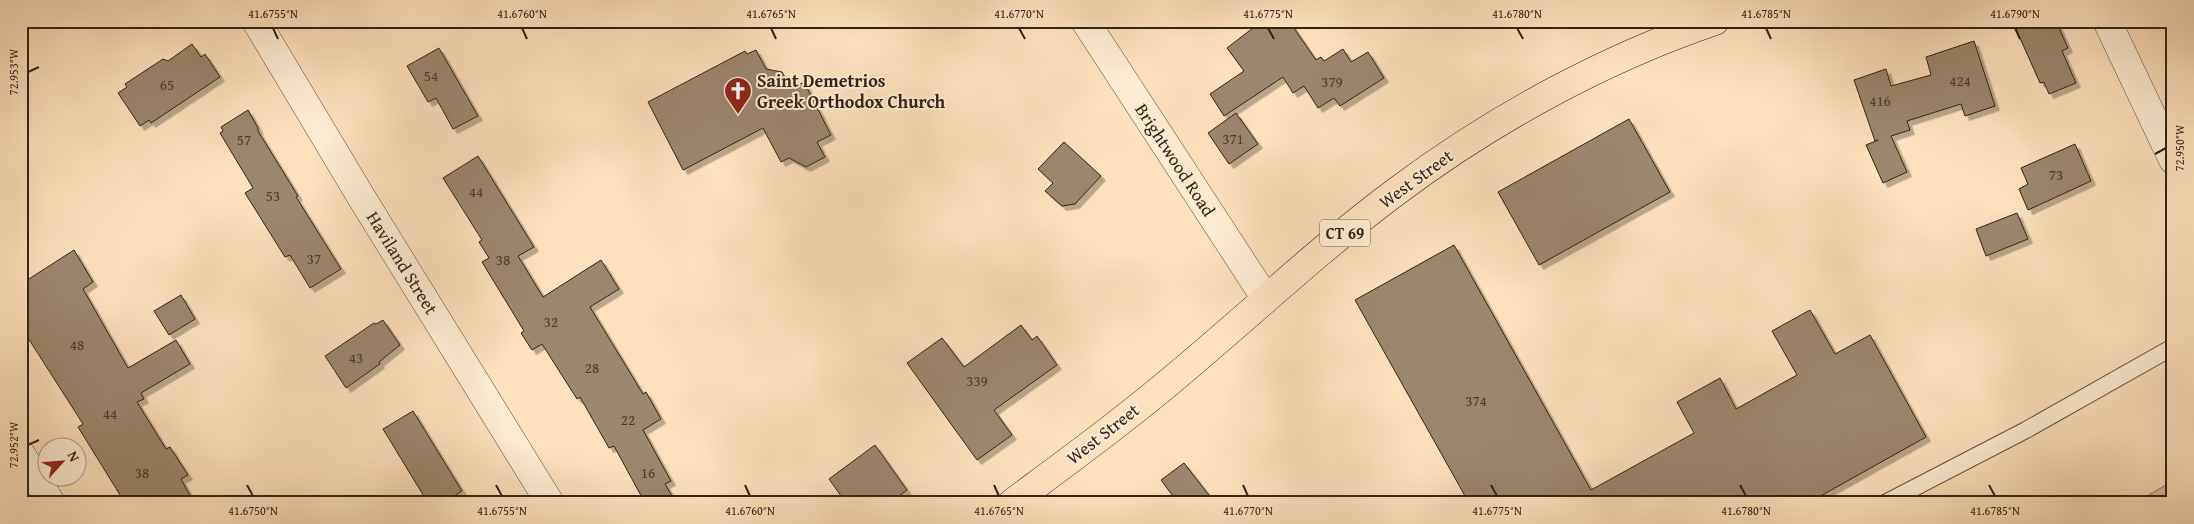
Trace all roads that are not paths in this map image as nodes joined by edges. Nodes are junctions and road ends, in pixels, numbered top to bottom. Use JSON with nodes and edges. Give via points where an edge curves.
{"nodes":[{"id":1,"x":256,"y":21,"type":"edge"},
{"id":2,"x":1085,"y":21,"type":"edge"},
{"id":3,"x":1715,"y":21,"type":"edge"},
{"id":4,"x":2107,"y":21,"type":"edge"},
{"id":5,"x":2173,"y":160,"type":"edge"},
{"id":6,"x":1266,"y":299,"type":"junction"},
{"id":7,"x":2173,"y":347,"type":"edge"},
{"id":8,"x":21,"y":454,"type":"edge"},
{"id":9,"x":1018,"y":501,"type":"edge"},
{"id":10,"x":51,"y":503,"type":"edge"},
{"id":11,"x":550,"y":503,"type":"edge"},
{"id":12,"x":1885,"y":503,"type":"edge"}],
"edges":[{"from":1,"to":11,"type":"street","name":"Haviland Street"},
{"from":2,"to":6,"type":"street","name":"Brightwood Road"},
{"from":3,"to":6,"type":"main road","name":"West Street","number":"CT 69","via":[[1660,40],[1540,99],[1452,152],[1396,192]]},
{"from":4,"to":5,"type":"street"},
{"from":6,"to":9,"type":"main road","name":"West Street","number":"CT 69","via":[[1118,424]]},
{"from":7,"to":12,"type":"lane","via":[[2026,430]]},
{"from":8,"to":10,"type":"street"}]}
